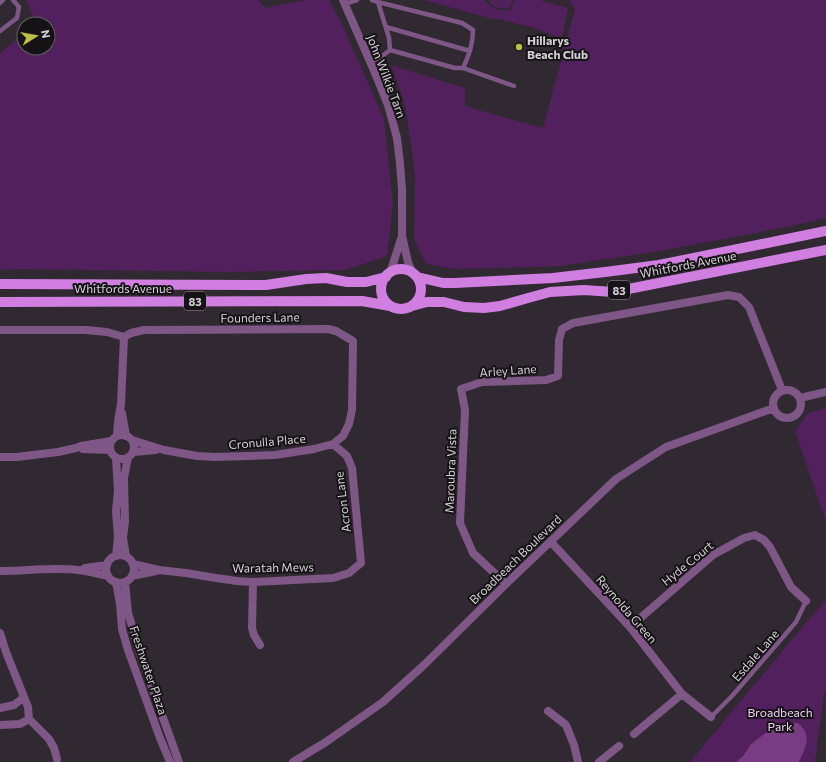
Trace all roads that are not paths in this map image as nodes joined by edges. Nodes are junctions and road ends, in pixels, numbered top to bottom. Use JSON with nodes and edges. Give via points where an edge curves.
{"nodes":[{"id":1,"x":3,"y":0,"type":"edge"},
{"id":2,"x":12,"y":0,"type":"edge"},
{"id":3,"x":357,"y":0,"type":"edge"},
{"id":4,"x":372,"y":0,"type":"edge"},
{"id":5,"x":344,"y":2,"type":"edge"},
{"id":6,"x":378,"y":2,"type":"junction"},
{"id":7,"x":0,"y":3,"type":"edge"},
{"id":8,"x":386,"y":27,"type":"junction"},
{"id":9,"x":0,"y":31,"type":"edge"},
{"id":10,"x":390,"y":50,"type":"junction"},
{"id":11,"x":470,"y":51,"type":"junction"},
{"id":12,"x":370,"y":62,"type":"junction"},
{"id":13,"x":463,"y":68,"type":"junction"},
{"id":14,"x":514,"y":86,"type":"dead end"},
{"id":15,"x":826,"y":231,"type":"edge"},
{"id":16,"x":402,"y":236,"type":"junction"},
{"id":17,"x":826,"y":250,"type":"edge"},
{"id":18,"x":388,"y":275,"type":"junction"},
{"id":19,"x":415,"y":275,"type":"junction"},
{"id":20,"x":0,"y":284,"type":"edge"},
{"id":21,"x":0,"y":302,"type":"edge"},
{"id":22,"x":390,"y":306,"type":"junction"},
{"id":23,"x":412,"y":306,"type":"junction"},
{"id":24,"x":0,"y":330,"type":"edge"},
{"id":25,"x":124,"y":337,"type":"junction"},
{"id":26,"x":461,"y":389,"type":"joint"},
{"id":27,"x":782,"y":390,"type":"junction"},
{"id":28,"x":826,"y":392,"type":"edge"},
{"id":29,"x":800,"y":398,"type":"junction"},
{"id":30,"x":774,"y":408,"type":"junction"},
{"id":31,"x":121,"y":438,"type":"junction"},
{"id":32,"x":333,"y":444,"type":"junction"},
{"id":33,"x":76,"y":448,"type":"junction"},
{"id":34,"x":110,"y":450,"type":"junction"},
{"id":35,"x":164,"y":450,"type":"junction"},
{"id":36,"x":130,"y":455,"type":"junction"},
{"id":37,"x":0,"y":457,"type":"edge"},
{"id":38,"x":116,"y":458,"type":"junction"},
{"id":39,"x":551,"y":542,"type":"junction"},
{"id":40,"x":116,"y":556,"type":"junction"},
{"id":41,"x":126,"y":556,"type":"junction"},
{"id":42,"x":361,"y":563,"type":"joint"},
{"id":43,"x":133,"y":564,"type":"junction"},
{"id":44,"x":107,"y":565,"type":"junction"},
{"id":45,"x":76,"y":570,"type":"junction"},
{"id":46,"x":159,"y":570,"type":"junction"},
{"id":47,"x":0,"y":571,"type":"edge"},
{"id":48,"x":108,"y":576,"type":"junction"},
{"id":49,"x":132,"y":576,"type":"junction"},
{"id":50,"x":116,"y":582,"type":"junction"},
{"id":51,"x":125,"y":582,"type":"junction"},
{"id":52,"x":253,"y":582,"type":"junction"},
{"id":53,"x":506,"y":584,"type":"junction"},
{"id":54,"x":806,"y":600,"type":"joint"},
{"id":55,"x":630,"y":626,"type":"junction"},
{"id":56,"x":0,"y":634,"type":"edge"},
{"id":57,"x":260,"y":645,"type":"dead end"},
{"id":58,"x":682,"y":694,"type":"junction"},
{"id":59,"x":24,"y":697,"type":"junction"},
{"id":60,"x":0,"y":708,"type":"edge"},
{"id":61,"x":548,"y":712,"type":"dead end"},
{"id":62,"x":711,"y":717,"type":"joint"},
{"id":63,"x":29,"y":719,"type":"junction"},
{"id":64,"x":0,"y":725,"type":"edge"},
{"id":65,"x":634,"y":734,"type":"dead end"},
{"id":66,"x":619,"y":746,"type":"dead end"},
{"id":67,"x":57,"y":759,"type":"dead end"},
{"id":68,"x":170,"y":762,"type":"edge"},
{"id":69,"x":179,"y":762,"type":"edge"},
{"id":70,"x":293,"y":762,"type":"edge"},
{"id":71,"x":578,"y":762,"type":"edge"},
{"id":72,"x":599,"y":762,"type":"edge"}],
"edges":[{"from":1,"to":7,"type":"lane"},
{"from":2,"to":9,"type":"lane","via":[[19,7],[16,18]]},
{"from":3,"to":5,"type":"lane"},
{"from":4,"to":6,"type":"lane"},
{"from":5,"to":12,"type":"street","name":"John Wilkie Tarn"},
{"from":6,"to":8,"type":"lane"},
{"from":6,"to":11,"type":"lane","via":[[462,24],[473,30]]},
{"from":8,"to":10,"type":"lane"},
{"from":8,"to":11,"type":"lane"},
{"from":10,"to":12,"type":"lane"},
{"from":10,"to":13,"type":"lane"},
{"from":11,"to":13,"type":"lane"},
{"from":12,"to":16,"type":"street","name":"John Wilkie Tarn","via":[[388,105],[396,138],[402,190]]},
{"from":13,"to":14,"type":"lane"},
{"from":15,"to":19,"type":"main road","name":"Whitfords Avenue","number":"83","via":[[659,265],[553,278],[443,283]]},
{"from":16,"to":18,"type":"street","name":"John Wilkie Tarn"},
{"from":16,"to":19,"type":"street","name":"John Wilkie Tarn","via":[[408,262]]},
{"from":17,"to":23,"type":"main road","name":"Whitfords Avenue","number":"83","via":[[613,292],[550,292],[484,308],[444,302],[427,302]]},
{"from":18,"to":19,"type":"main road","number":"83","via":[[395,270],[408,271]]},
{"from":18,"to":20,"type":"main road","name":"Whitfords Avenue","number":"83","via":[[366,282],[326,278],[266,285]]},
{"from":18,"to":22,"type":"main road","via":[[383,282],[382,295]]},
{"from":19,"to":23,"type":"main road","via":[[421,289],[417,302]]},
{"from":21,"to":22,"type":"main road","name":"Whitfords Avenue","number":"83","via":[[362,301]]},
{"from":22,"to":23,"type":"main road","number":"83","via":[[401,309]]},
{"from":24,"to":25,"type":"street","via":[[86,330]]},
{"from":25,"to":31,"type":"street"},
{"from":25,"to":32,"type":"street","name":"Founders Lane","via":[[144,330],[336,331],[353,340],[352,410],[343,436]]},
{"from":26,"to":27,"type":"street","name":"Arley Lane","via":[[482,382],[546,380],[558,376],[559,340],[562,329],[573,323],[728,295],[739,297],[749,307]]},
{"from":26,"to":53,"type":"street","name":"Maroubra Vista","via":[[464,410],[460,523],[472,553]]},
{"from":27,"to":29,"type":"street","via":[[792,391]]},
{"from":27,"to":30,"type":"street","via":[[774,398]]},
{"from":28,"to":29,"type":"street"},
{"from":29,"to":30,"type":"street","via":[[798,412],[789,418],[779,416]]},
{"from":30,"to":39,"type":"street","name":"Broadbeach Boulevard","via":[[666,447],[616,479]]},
{"from":31,"to":33,"type":"street"},
{"from":31,"to":34,"type":"street","via":[[109,446]]},
{"from":31,"to":35,"type":"street","name":"Cronulla Place"},
{"from":31,"to":36,"type":"street","via":[[134,446]]},
{"from":32,"to":35,"type":"street","name":"Cronulla Place","via":[[275,455],[252,456],[203,456]]},
{"from":32,"to":42,"type":"street","name":"Acron Lane","via":[[347,456],[352,468]]},
{"from":33,"to":34,"type":"street"},
{"from":33,"to":37,"type":"street","via":[[28,456]]},
{"from":34,"to":38,"type":"street"},
{"from":35,"to":36,"type":"street","name":"Cronulla Place"},
{"from":36,"to":38,"type":"street","via":[[123,459]]},
{"from":36,"to":41,"type":"street","via":[[124,478],[123,538]]},
{"from":38,"to":40,"type":"street"},
{"from":39,"to":53,"type":"street","name":"Broadbeach Boulevard"},
{"from":39,"to":55,"type":"street","name":"Reynolda Green"},
{"from":40,"to":41,"type":"street"},
{"from":40,"to":44,"type":"street"},
{"from":41,"to":43,"type":"street"},
{"from":42,"to":52,"type":"street","name":"Waratah Mews","via":[[349,573],[333,578]]},
{"from":43,"to":46,"type":"street","name":"Waratah Mews"},
{"from":43,"to":49,"type":"street"},
{"from":44,"to":45,"type":"street"},
{"from":44,"to":48,"type":"street"},
{"from":45,"to":47,"type":"street"},
{"from":45,"to":48,"type":"street"},
{"from":46,"to":49,"type":"street","name":"Waratah Mews"},
{"from":46,"to":52,"type":"street","name":"Waratah Mews"},
{"from":48,"to":50,"type":"street"},
{"from":49,"to":51,"type":"street"},
{"from":50,"to":51,"type":"street"},
{"from":50,"to":68,"type":"street","name":"Freshwater Plaza","via":[[122,629],[128,650]]},
{"from":51,"to":69,"type":"street","name":"Freshwater Plaza","via":[[128,613]]},
{"from":52,"to":57,"type":"street","via":[[252,628]]},
{"from":53,"to":70,"type":"street","name":"Broadbeach Boulevard","via":[[383,702]]},
{"from":54,"to":55,"type":"street","name":"Hyde Court","via":[[791,587],[770,547],[764,540],[755,536],[744,538],[713,555]]},
{"from":54,"to":62,"type":"lane","name":"Esdale Lane","via":[[796,622]]},
{"from":55,"to":58,"type":"street","name":"Reynolda Green"},
{"from":56,"to":59,"type":"street"},
{"from":58,"to":62,"type":"street","name":"Reynolda Green"},
{"from":58,"to":65,"type":"street"},
{"from":59,"to":60,"type":"street","via":[[14,705]]},
{"from":59,"to":63,"type":"street"},
{"from":61,"to":71,"type":"street","via":[[566,725]]},
{"from":63,"to":64,"type":"street","via":[[20,724]]},
{"from":63,"to":67,"type":"street","via":[[49,739]]},
{"from":66,"to":72,"type":"street"}]}
